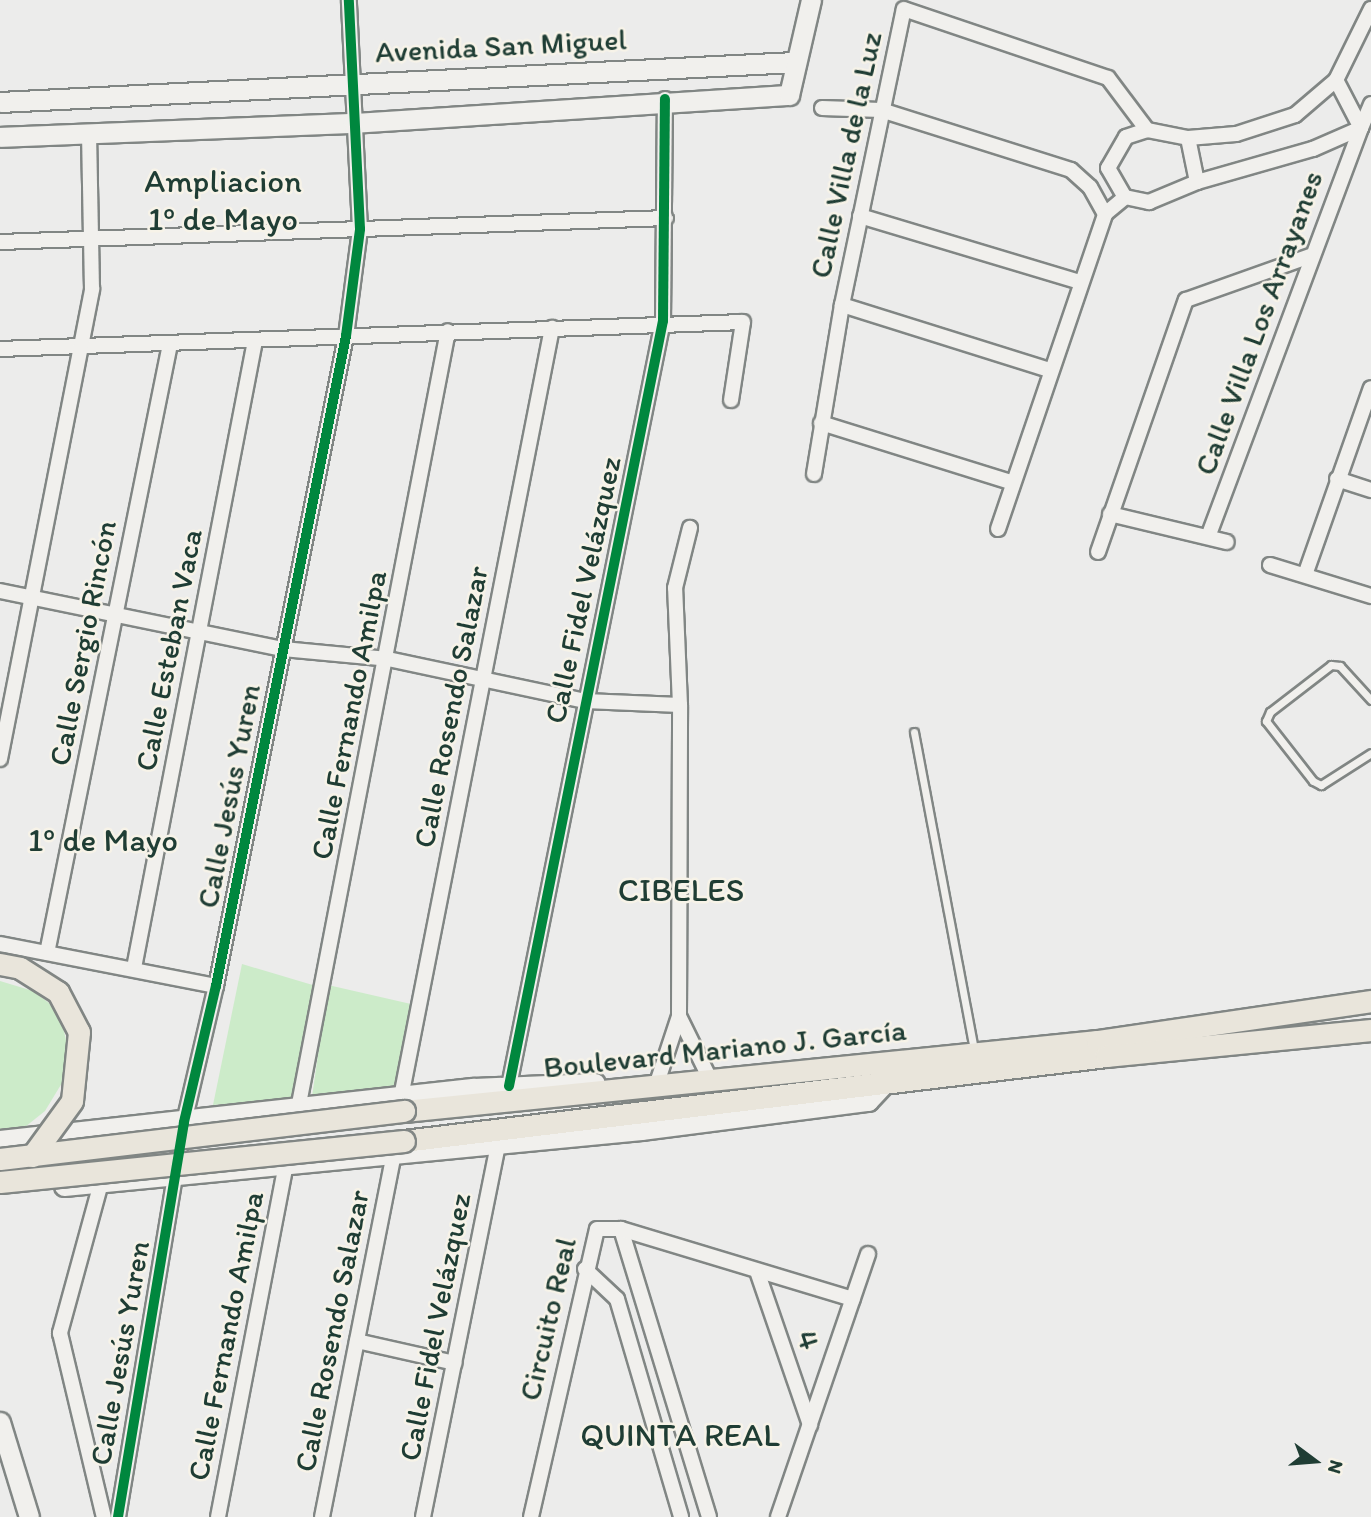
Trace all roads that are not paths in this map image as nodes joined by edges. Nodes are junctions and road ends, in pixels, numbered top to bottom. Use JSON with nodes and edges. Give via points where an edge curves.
{"nodes":[{"id":1,"x":349,"y":0,"type":"edge"},
{"id":2,"x":811,"y":0,"type":"edge"},
{"id":3,"x":1371,"y":9,"type":"edge"},
{"id":4,"x":795,"y":62,"type":"junction"},
{"id":5,"x":1336,"y":80,"type":"junction"},
{"id":6,"x":353,"y":82,"type":"junction"},
{"id":7,"x":665,"y":99,"type":"junction"},
{"id":8,"x":0,"y":102,"type":"edge"},
{"id":9,"x":1371,"y":104,"type":"edge"},
{"id":10,"x":822,"y":108,"type":"dead end"},
{"id":11,"x":881,"y":110,"type":"junction"},
{"id":12,"x":353,"y":123,"type":"junction"},
{"id":13,"x":1361,"y":128,"type":"junction"},
{"id":14,"x":1147,"y":130,"type":"junction"},
{"id":15,"x":89,"y":134,"type":"junction"},
{"id":16,"x":0,"y":137,"type":"edge"},
{"id":17,"x":1188,"y":138,"type":"junction"},
{"id":18,"x":1197,"y":182,"type":"junction"},
{"id":19,"x":1125,"y":197,"type":"junction"},
{"id":20,"x":1104,"y":214,"type":"junction"},
{"id":21,"x":860,"y":216,"type":"junction"},
{"id":22,"x":666,"y":218,"type":"junction"},
{"id":23,"x":360,"y":229,"type":"junction"},
{"id":24,"x":89,"y":238,"type":"junction"},
{"id":25,"x":0,"y":242,"type":"edge"},
{"id":26,"x":1310,"y":256,"type":"junction"},
{"id":27,"x":1080,"y":282,"type":"junction"},
{"id":28,"x":842,"y":305,"type":"junction"},
{"id":29,"x":663,"y":321,"type":"junction"},
{"id":30,"x":552,"y":328,"type":"junction"},
{"id":31,"x":448,"y":331,"type":"junction"},
{"id":32,"x":346,"y":336,"type":"junction"},
{"id":33,"x":255,"y":341,"type":"junction"},
{"id":34,"x":170,"y":344,"type":"junction"},
{"id":35,"x":82,"y":345,"type":"junction"},
{"id":36,"x":0,"y":349,"type":"edge"},
{"id":37,"x":1049,"y":370,"type":"junction"},
{"id":38,"x":1371,"y":388,"type":"edge"},
{"id":39,"x":731,"y":400,"type":"dead end"},
{"id":40,"x":821,"y":424,"type":"junction"},
{"id":41,"x":814,"y":474,"type":"dead end"},
{"id":42,"x":1337,"y":479,"type":"junction"},
{"id":43,"x":1011,"y":482,"type":"junction"},
{"id":44,"x":1371,"y":490,"type":"edge"},
{"id":45,"x":1110,"y":514,"type":"junction"},
{"id":46,"x":690,"y":528,"type":"dead end"},
{"id":47,"x":998,"y":529,"type":"dead end"},
{"id":48,"x":1208,"y":537,"type":"junction"},
{"id":49,"x":1227,"y":542,"type":"dead end"},
{"id":50,"x":1098,"y":552,"type":"dead end"},
{"id":51,"x":1270,"y":565,"type":"dead end"},
{"id":52,"x":1305,"y":575,"type":"junction"},
{"id":53,"x":0,"y":591,"type":"edge"},
{"id":54,"x":1371,"y":596,"type":"edge"},
{"id":55,"x":33,"y":597,"type":"junction"},
{"id":56,"x":116,"y":615,"type":"junction"},
{"id":57,"x":199,"y":632,"type":"junction"},
{"id":58,"x":283,"y":649,"type":"junction"},
{"id":59,"x":388,"y":659,"type":"junction"},
{"id":60,"x":485,"y":680,"type":"junction"},
{"id":61,"x":1371,"y":700,"type":"edge"},
{"id":62,"x":585,"y":701,"type":"junction"},
{"id":63,"x":680,"y":705,"type":"junction"},
{"id":64,"x":914,"y":732,"type":"dead end"},
{"id":65,"x":1371,"y":753,"type":"edge"},
{"id":66,"x":0,"y":759,"type":"edge"},
{"id":67,"x":0,"y":944,"type":"edge"},
{"id":68,"x":47,"y":953,"type":"junction"},
{"id":69,"x":0,"y":964,"type":"edge"},
{"id":70,"x":135,"y":968,"type":"junction"},
{"id":71,"x":216,"y":986,"type":"junction"},
{"id":72,"x":1371,"y":1001,"type":"edge"},
{"id":73,"x":680,"y":1016,"type":"junction"},
{"id":74,"x":1371,"y":1030,"type":"edge"},
{"id":75,"x":1159,"y":1041,"type":"junction"},
{"id":76,"x":975,"y":1054,"type":"junction"},
{"id":77,"x":764,"y":1076,"type":"junction"},
{"id":78,"x":709,"y":1077,"type":"junction"},
{"id":79,"x":658,"y":1080,"type":"junction"},
{"id":80,"x":885,"y":1083,"type":"junction"},
{"id":81,"x":509,"y":1086,"type":"junction"},
{"id":82,"x":402,"y":1104,"type":"junction"},
{"id":83,"x":298,"y":1109,"type":"junction"},
{"id":84,"x":184,"y":1122,"type":"junction"},
{"id":85,"x":0,"y":1140,"type":"edge"},
{"id":86,"x":498,"y":1146,"type":"junction"},
{"id":87,"x":399,"y":1148,"type":"junction"},
{"id":88,"x":32,"y":1156,"type":"junction"},
{"id":89,"x":0,"y":1159,"type":"edge"},
{"id":90,"x":286,"y":1165,"type":"junction"},
{"id":91,"x":175,"y":1177,"type":"junction"},
{"id":92,"x":0,"y":1182,"type":"edge"},
{"id":93,"x":101,"y":1182,"type":"junction"},
{"id":94,"x":0,"y":1191,"type":"edge"},
{"id":95,"x":621,"y":1229,"type":"junction"},
{"id":96,"x":868,"y":1254,"type":"dead end"},
{"id":97,"x":585,"y":1269,"type":"junction"},
{"id":98,"x":757,"y":1271,"type":"junction"},
{"id":99,"x":853,"y":1299,"type":"junction"},
{"id":100,"x":357,"y":1341,"type":"junction"},
{"id":101,"x":455,"y":1363,"type":"junction"},
{"id":102,"x":0,"y":1422,"type":"edge"},
{"id":103,"x":810,"y":1425,"type":"junction"},
{"id":104,"x":686,"y":1441,"type":"junction"},
{"id":105,"x":661,"y":1447,"type":"junction"},
{"id":106,"x":536,"y":1492,"type":"junction"},
{"id":107,"x":29,"y":1517,"type":"edge"},
{"id":108,"x":104,"y":1517,"type":"edge"},
{"id":109,"x":118,"y":1517,"type":"edge"},
{"id":110,"x":218,"y":1517,"type":"edge"},
{"id":111,"x":321,"y":1517,"type":"edge"},
{"id":112,"x":423,"y":1517,"type":"edge"},
{"id":113,"x":531,"y":1517,"type":"edge"},
{"id":114,"x":545,"y":1517,"type":"edge"},
{"id":115,"x":681,"y":1517,"type":"edge"},
{"id":116,"x":709,"y":1517,"type":"edge"},
{"id":117,"x":778,"y":1517,"type":"edge"}],
"edges":[{"from":1,"to":6,"type":"street","name":"Calle Jesús Yuren"},
{"from":2,"to":4,"type":"street"},
{"from":3,"to":5,"type":"street"},
{"from":4,"to":6,"type":"street","name":"Avenida San Miguel"},
{"from":4,"to":7,"type":"street","via":[[789,95]]},
{"from":5,"to":13,"type":"street"},
{"from":5,"to":17,"type":"street","via":[[1295,115],[1236,134]]},
{"from":6,"to":8,"type":"street","name":"Avenida San Miguel"},
{"from":6,"to":12,"type":"street","name":"Calle Jesús Yuren"},
{"from":7,"to":12,"type":"street"},
{"from":7,"to":22,"type":"street","name":"Calle Fidel Velázquez"},
{"from":9,"to":13,"type":"street","name":"Calle Villa Los Arrayanes"},
{"from":10,"to":11,"type":"street"},
{"from":11,"to":14,"type":"street","name":"Calle Villa de la Luz","via":[[904,9],[1108,78]]},
{"from":11,"to":20,"type":"street","via":[[1071,170],[1090,187]]},
{"from":11,"to":21,"type":"street","name":"Calle Villa de la Luz"},
{"from":12,"to":15,"type":"street"},
{"from":12,"to":23,"type":"street","name":"Calle Jesús Yuren"},
{"from":13,"to":18,"type":"street","via":[[1313,149]]},
{"from":13,"to":26,"type":"street","name":"Calle Villa Los Arrayanes"},
{"from":14,"to":17,"type":"street"},
{"from":14,"to":19,"type":"street","via":[[1126,137],[1108,168]]},
{"from":15,"to":16,"type":"street"},
{"from":15,"to":24,"type":"street"},
{"from":17,"to":18,"type":"street"},
{"from":18,"to":19,"type":"street","via":[[1149,202]]},
{"from":19,"to":20,"type":"street"},
{"from":20,"to":27,"type":"street"},
{"from":21,"to":27,"type":"street"},
{"from":21,"to":28,"type":"street","name":"Calle Villa de la Luz"},
{"from":22,"to":23,"type":"street"},
{"from":22,"to":29,"type":"street","name":"Calle Fidel Velázquez"},
{"from":23,"to":24,"type":"street"},
{"from":23,"to":32,"type":"street","name":"Calle Jesús Yuren"},
{"from":24,"to":25,"type":"street"},
{"from":24,"to":35,"type":"street","via":[[92,289]]},
{"from":26,"to":45,"type":"street","via":[[1186,300]]},
{"from":26,"to":48,"type":"street","name":"Calle Villa Los Arrayanes"},
{"from":27,"to":37,"type":"street"},
{"from":28,"to":37,"type":"street"},
{"from":28,"to":40,"type":"street","name":"Calle Villa de la Luz"},
{"from":29,"to":30,"type":"street"},
{"from":29,"to":39,"type":"street","via":[[743,322]]},
{"from":29,"to":62,"type":"street","name":"Calle Fidel Velázquez"},
{"from":30,"to":31,"type":"street"},
{"from":30,"to":60,"type":"street","name":"Calle Rosendo Salazar"},
{"from":31,"to":32,"type":"street"},
{"from":31,"to":59,"type":"street","name":"Calle Fernando Amilpa"},
{"from":32,"to":33,"type":"street"},
{"from":32,"to":58,"type":"street","name":"Calle Jesús Yuren"},
{"from":33,"to":34,"type":"street"},
{"from":33,"to":57,"type":"street","name":"Calle Esteban Vaca"},
{"from":34,"to":35,"type":"street"},
{"from":34,"to":56,"type":"street","name":"Calle Sergio Rincón"},
{"from":35,"to":36,"type":"street"},
{"from":35,"to":55,"type":"street"},
{"from":37,"to":43,"type":"street"},
{"from":38,"to":42,"type":"street"},
{"from":40,"to":41,"type":"street","name":"Calle Villa de la Luz"},
{"from":40,"to":43,"type":"street"},
{"from":42,"to":44,"type":"street"},
{"from":42,"to":52,"type":"street"},
{"from":43,"to":47,"type":"street"},
{"from":45,"to":48,"type":"street"},
{"from":45,"to":50,"type":"street"},
{"from":46,"to":63,"type":"street","via":[[675,588]]},
{"from":48,"to":49,"type":"street"},
{"from":51,"to":52,"type":"street"},
{"from":52,"to":54,"type":"street"},
{"from":53,"to":55,"type":"street"},
{"from":55,"to":56,"type":"street"},
{"from":55,"to":66,"type":"street"},
{"from":56,"to":57,"type":"street"},
{"from":56,"to":68,"type":"street","name":"Calle Sergio Rincón"},
{"from":57,"to":58,"type":"street"},
{"from":57,"to":70,"type":"street","name":"Calle Esteban Vaca"},
{"from":58,"to":59,"type":"street"},
{"from":58,"to":71,"type":"street","name":"Calle Jesús Yuren"},
{"from":59,"to":60,"type":"street"},
{"from":59,"to":83,"type":"street","name":"Calle Fernando Amilpa"},
{"from":60,"to":62,"type":"street"},
{"from":60,"to":82,"type":"street","name":"Calle Rosendo Salazar"},
{"from":61,"to":65,"type":"lane","via":[[1340,666],[1331,665],[1270,712],[1266,721],[1321,785]]},
{"from":62,"to":63,"type":"street"},
{"from":62,"to":81,"type":"street","name":"Calle Fidel Velázquez"},
{"from":63,"to":73,"type":"street"},
{"from":64,"to":76,"type":"lane"},
{"from":67,"to":68,"type":"street"},
{"from":68,"to":70,"type":"street"},
{"from":69,"to":88,"type":"main road","bridge":true,"via":[[20,968],[58,992],[79,1032],[72,1101]]},
{"from":70,"to":71,"type":"street"},
{"from":71,"to":84,"type":"street","name":"Calle Jesús Yuren"},
{"from":72,"to":75,"type":"main road","name":"Boulevard Mariano J. García"},
{"from":73,"to":78,"type":"street"},
{"from":73,"to":79,"type":"street"},
{"from":74,"to":75,"type":"main road","name":"Boulevard Mariano J. García"},
{"from":75,"to":76,"type":"main road","name":"Boulevard Mariano J. García"},
{"from":75,"to":80,"type":"main road","name":"Boulevard Mariano J. García"},
{"from":76,"to":77,"type":"main road","name":"Boulevard Mariano J. García"},
{"from":77,"to":78,"type":"street"},
{"from":77,"to":82,"type":"main road","name":"Boulevard Mariano J. García"},
{"from":78,"to":79,"type":"street"},
{"from":79,"to":81,"type":"street"},
{"from":80,"to":86,"type":"street","via":[[868,1101]]},
{"from":80,"to":87,"type":"main road","name":"Boulevard Mariano J. García"},
{"from":81,"to":82,"type":"street"},
{"from":82,"to":83,"type":"street"},
{"from":82,"to":88,"type":"main road","name":"Boulevard Mariano J. García","bridge":true},
{"from":83,"to":84,"type":"street"},
{"from":84,"to":85,"type":"street"},
{"from":84,"to":91,"type":"street","name":"Calle Jesús Yuren"},
{"from":86,"to":87,"type":"street"},
{"from":86,"to":101,"type":"street","name":"Calle Fidel Velázquez"},
{"from":87,"to":90,"type":"street"},
{"from":87,"to":92,"type":"main road","name":"Boulevard Mariano J. García","bridge":true},
{"from":87,"to":100,"type":"street","name":"Calle Rosendo Salazar"},
{"from":88,"to":89,"type":"main road","name":"Boulevard Mariano J. García","bridge":true},
{"from":90,"to":91,"type":"street"},
{"from":90,"to":110,"type":"street","name":"Calle Fernando Amilpa"},
{"from":91,"to":93,"type":"street"},
{"from":91,"to":109,"type":"street","name":"Calle Jesús Yuren"},
{"from":93,"to":94,"type":"street"},
{"from":93,"to":108,"type":"street","via":[[60,1332]]},
{"from":95,"to":97,"type":"street","name":"Circuito Real","via":[[597,1229]]},
{"from":95,"to":98,"type":"street","name":"Circuito Real"},
{"from":95,"to":104,"type":"street"},
{"from":96,"to":99,"type":"street"},
{"from":97,"to":105,"type":"street","via":[[617,1299]]},
{"from":97,"to":106,"type":"street","name":"Circuito Real"},
{"from":98,"to":99,"type":"street","name":"Circuito Real"},
{"from":98,"to":103,"type":"street","name":"4"},
{"from":99,"to":103,"type":"street"},
{"from":100,"to":101,"type":"street"},
{"from":100,"to":111,"type":"street","name":"Calle Rosendo Salazar"},
{"from":101,"to":112,"type":"street","name":"Calle Fidel Velázquez"},
{"from":102,"to":107,"type":"street"},
{"from":103,"to":117,"type":"street"},
{"from":104,"to":105,"type":"street"},
{"from":104,"to":116,"type":"street"},
{"from":105,"to":115,"type":"street"},
{"from":106,"to":113,"type":"street","name":"Circuito Real"},
{"from":106,"to":114,"type":"street"}]}
